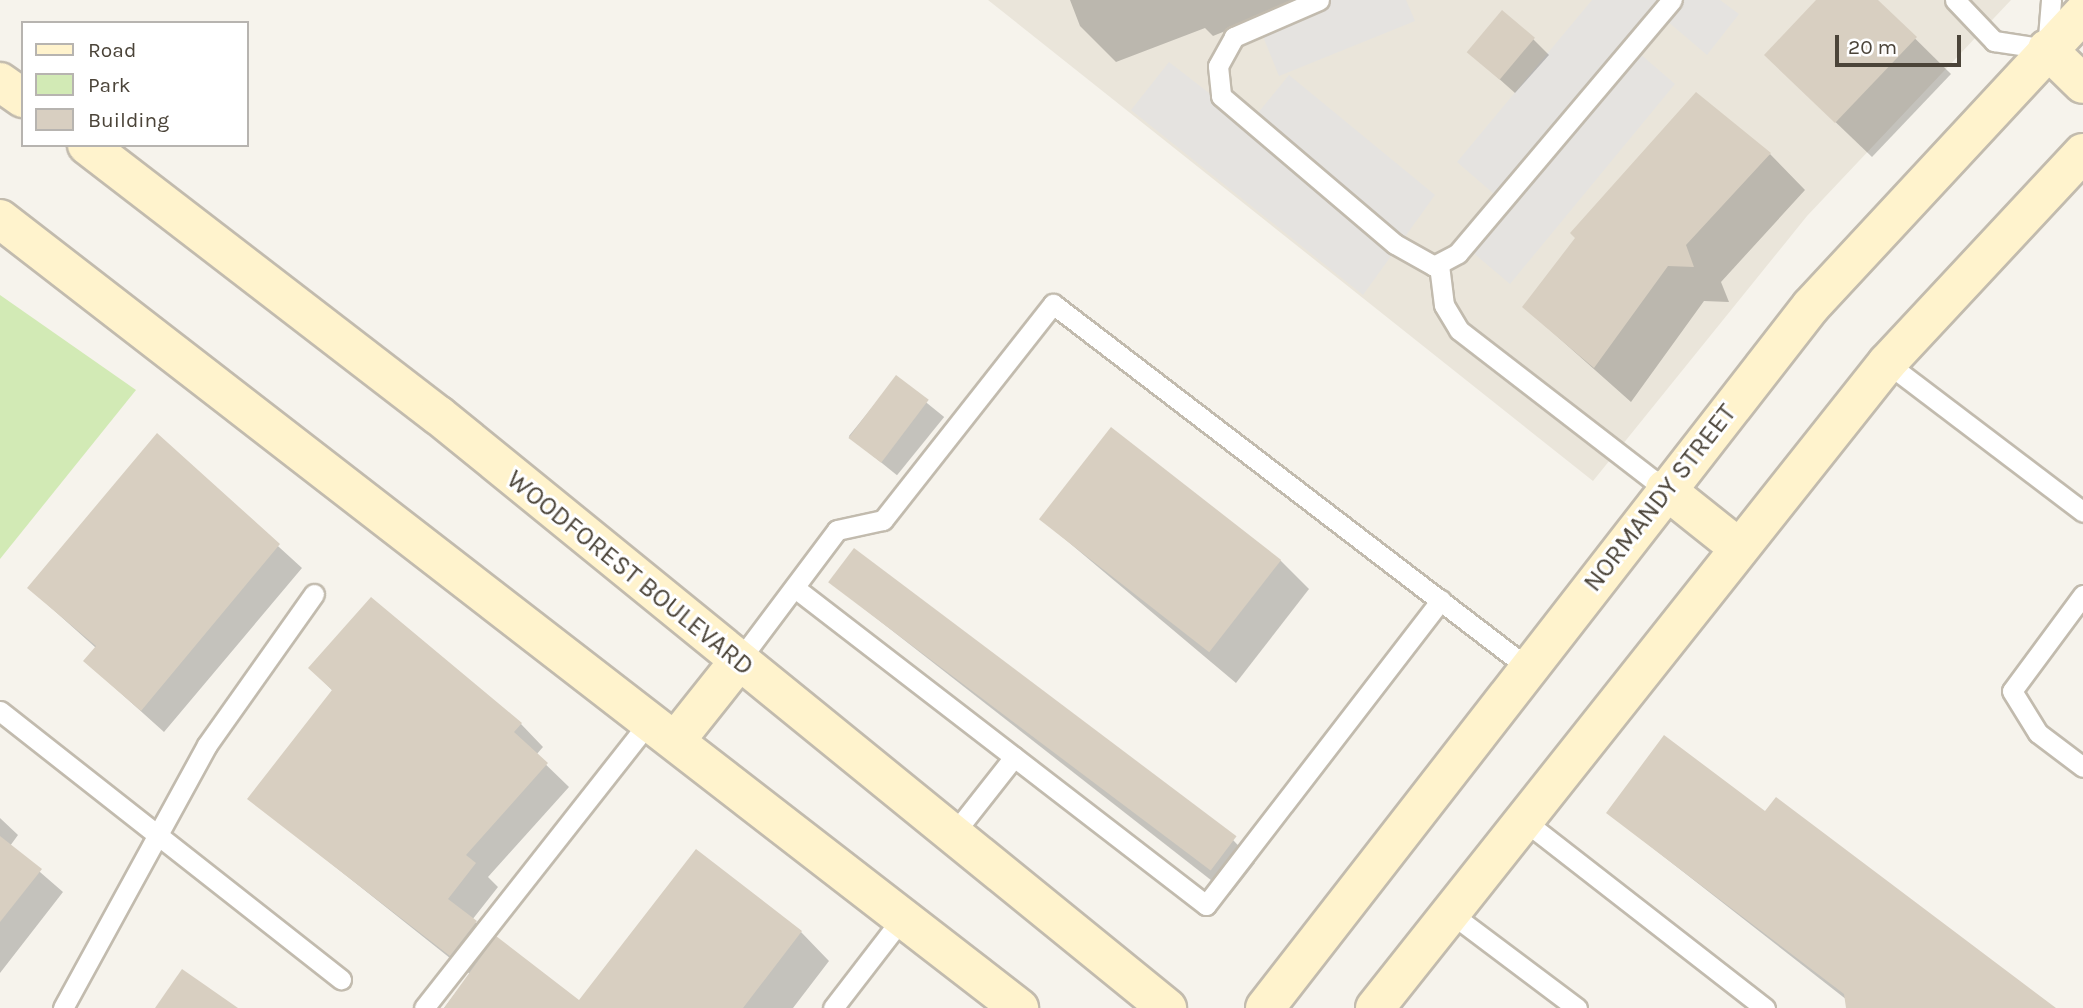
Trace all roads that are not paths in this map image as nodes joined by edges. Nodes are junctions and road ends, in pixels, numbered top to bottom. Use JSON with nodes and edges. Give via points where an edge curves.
{"nodes":[{"id":1,"x":1319,"y":0,"type":"edge"},
{"id":2,"x":1672,"y":0,"type":"edge"},
{"id":3,"x":1955,"y":0,"type":"edge"},
{"id":4,"x":2051,"y":0,"type":"edge"},
{"id":5,"x":2083,"y":12,"type":"edge"},
{"id":6,"x":2047,"y":49,"type":"junction"},
{"id":7,"x":0,"y":82,"type":"edge"},
{"id":8,"x":2083,"y":84,"type":"edge"},
{"id":9,"x":21,"y":98,"type":"edge"},
{"id":10,"x":90,"y":147,"type":"edge"},
{"id":11,"x":2083,"y":153,"type":"edge"},
{"id":12,"x":0,"y":219,"type":"edge"},
{"id":13,"x":1439,"y":265,"type":"junction"},
{"id":14,"x":1887,"y":363,"type":"junction"},
{"id":15,"x":1665,"y":489,"type":"junction"},
{"id":16,"x":2083,"y":512,"type":"edge"},
{"id":17,"x":1738,"y":548,"type":"junction"},
{"id":18,"x":795,"y":588,"type":"junction"},
{"id":19,"x":314,"y":594,"type":"dead end"},
{"id":20,"x":2083,"y":595,"type":"edge"},
{"id":21,"x":1441,"y":600,"type":"junction"},
{"id":22,"x":738,"y":662,"type":"junction"},
{"id":23,"x":1527,"y":667,"type":"junction"},
{"id":24,"x":0,"y":711,"type":"edge"},
{"id":25,"x":663,"y":730,"type":"junction"},
{"id":26,"x":1014,"y":757,"type":"junction"},
{"id":27,"x":2083,"y":767,"type":"edge"},
{"id":28,"x":1522,"y":819,"type":"junction"},
{"id":29,"x":153,"y":835,"type":"junction"},
{"id":30,"x":951,"y":838,"type":"junction"},
{"id":31,"x":1449,"y":912,"type":"junction"},
{"id":32,"x":903,"y":917,"type":"junction"},
{"id":33,"x":341,"y":979,"type":"dead end"},
{"id":34,"x":1377,"y":1007,"type":"edge"},
{"id":35,"x":63,"y":1008,"type":"edge"},
{"id":36,"x":424,"y":1008,"type":"edge"},
{"id":37,"x":833,"y":1008,"type":"edge"},
{"id":38,"x":1019,"y":1008,"type":"edge"},
{"id":39,"x":1167,"y":1008,"type":"edge"},
{"id":40,"x":1265,"y":1008,"type":"edge"},
{"id":41,"x":1577,"y":1008,"type":"edge"},
{"id":42,"x":1765,"y":1008,"type":"edge"}],
"edges":[{"from":1,"to":13,"type":"lane","via":[[1234,37],[1218,66],[1221,96],[1410,256]]},
{"from":2,"to":13,"type":"lane","via":[[1458,253]]},
{"from":3,"to":6,"type":"lane","via":[[1994,41]]},
{"from":4,"to":6,"type":"lane"},
{"from":5,"to":6,"type":"main road","name":"NORMANDY STREET"},
{"from":6,"to":8,"type":"main road"},
{"from":6,"to":15,"type":"main road","name":"NORMANDY STREET","via":[[1811,306]]},
{"from":7,"to":9,"type":"main road"},
{"from":10,"to":22,"type":"main road","name":"WOODFOREST BOULEVARD","via":[[438,415]]},
{"from":11,"to":14,"type":"main road"},
{"from":12,"to":25,"type":"main road"},
{"from":13,"to":15,"type":"lane","via":[[1444,305],[1460,330]]},
{"from":14,"to":16,"type":"lane"},
{"from":14,"to":17,"type":"main road"},
{"from":15,"to":17,"type":"main road"},
{"from":15,"to":23,"type":"main road","name":"NORMANDY STREET"},
{"from":17,"to":28,"type":"main road"},
{"from":18,"to":21,"type":"lane","via":[[837,530],[883,520],[1053,304]]},
{"from":18,"to":22,"type":"lane"},
{"from":18,"to":26,"type":"lane"},
{"from":19,"to":29,"type":"lane","via":[[207,745]]},
{"from":20,"to":27,"type":"lane","via":[[2012,691],[2038,733]]},
{"from":21,"to":23,"type":"lane"},
{"from":21,"to":26,"type":"lane","via":[[1206,905]]},
{"from":22,"to":25,"type":"main road"},
{"from":22,"to":30,"type":"main road","name":"WOODFOREST BOULEVARD"},
{"from":23,"to":40,"type":"main road","name":"NORMANDY STREET"},
{"from":24,"to":29,"type":"lane"},
{"from":25,"to":32,"type":"main road"},
{"from":25,"to":36,"type":"lane"},
{"from":26,"to":30,"type":"lane"},
{"from":28,"to":31,"type":"main road"},
{"from":28,"to":42,"type":"lane"},
{"from":29,"to":33,"type":"lane"},
{"from":29,"to":35,"type":"lane","via":[[99,952]]},
{"from":30,"to":39,"type":"main road","name":"WOODFOREST BOULEVARD"},
{"from":31,"to":34,"type":"main road"},
{"from":31,"to":41,"type":"lane"},
{"from":32,"to":37,"type":"lane"},
{"from":32,"to":38,"type":"main road"}]}
